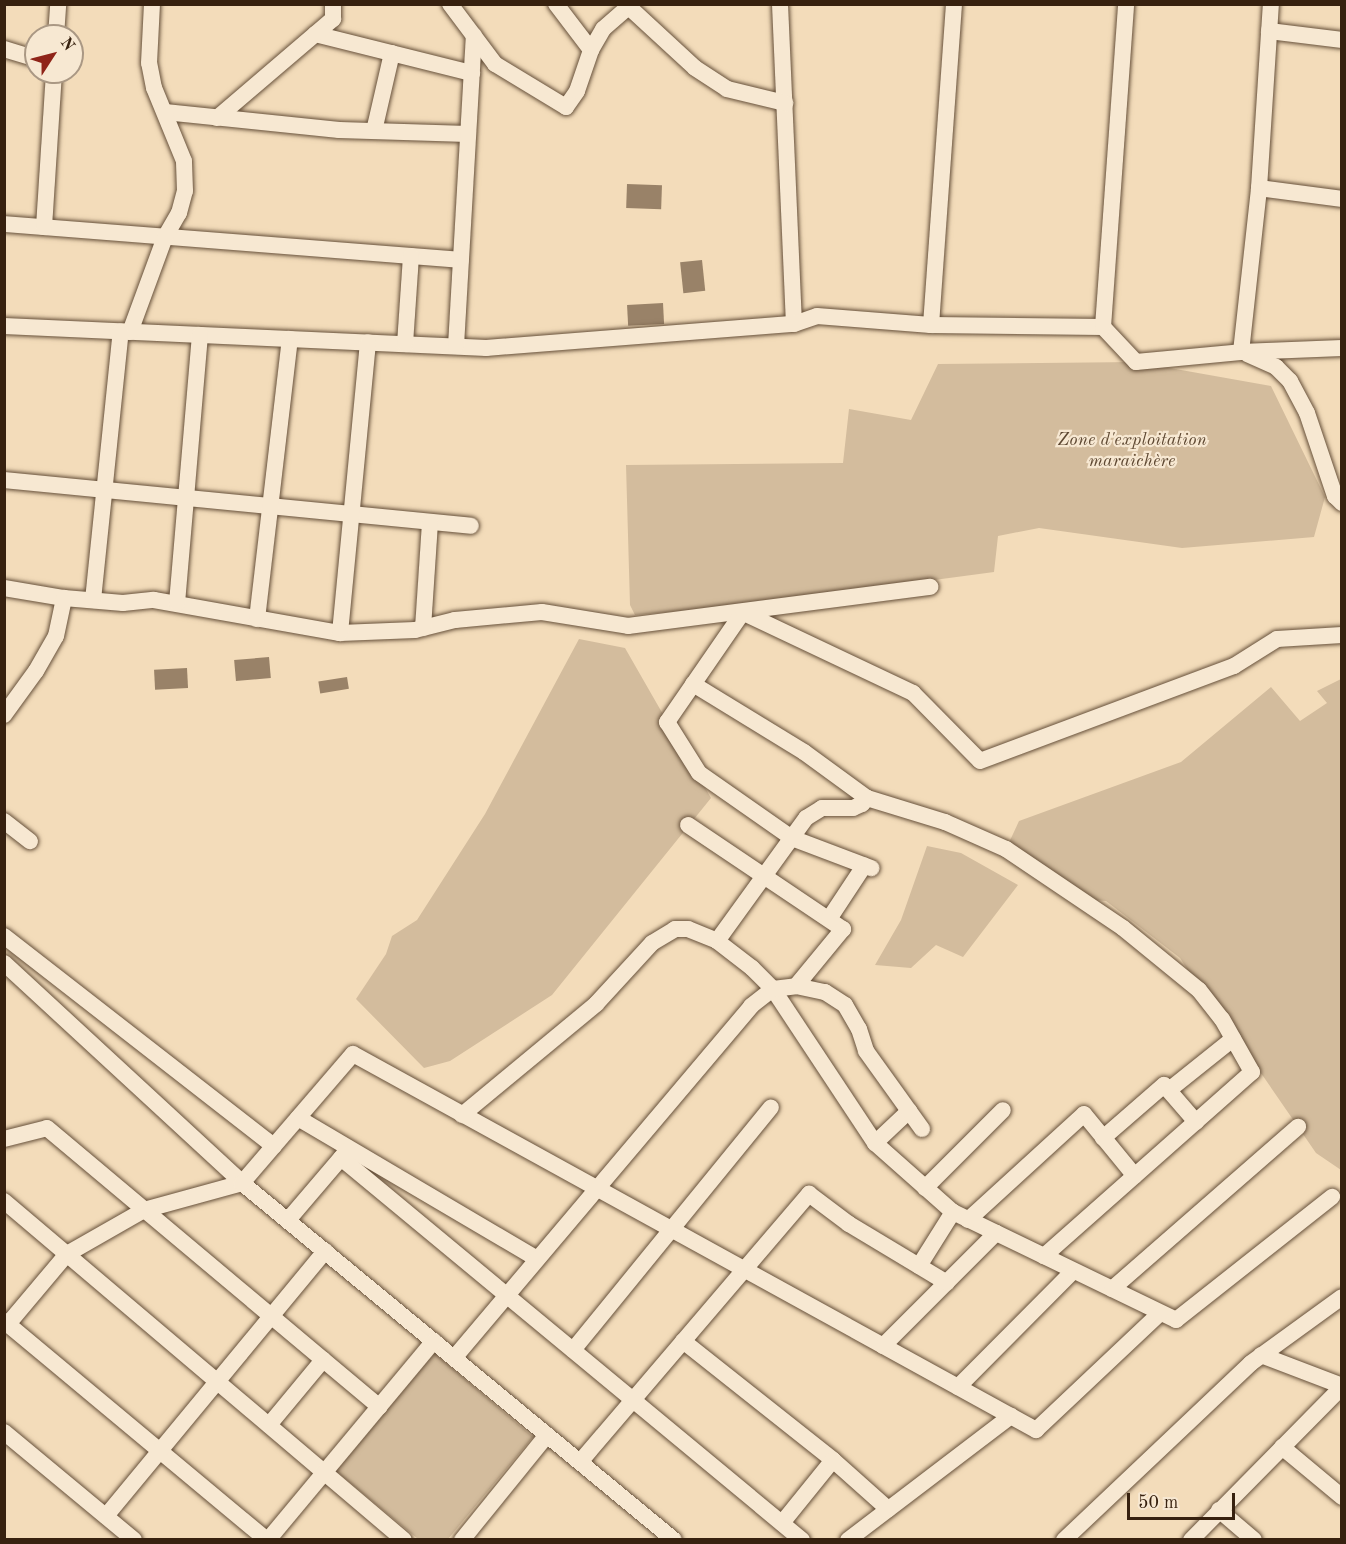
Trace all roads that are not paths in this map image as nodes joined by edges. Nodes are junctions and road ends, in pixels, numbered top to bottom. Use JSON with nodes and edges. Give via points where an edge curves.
{"nodes":[{"id":1,"x":58,"y":4,"type":"edge"},
{"id":2,"x":333,"y":4,"type":"edge"},
{"id":3,"x":450,"y":4,"type":"edge"},
{"id":4,"x":556,"y":4,"type":"edge"},
{"id":5,"x":780,"y":4,"type":"edge"},
{"id":6,"x":954,"y":4,"type":"edge"},
{"id":7,"x":1126,"y":4,"type":"edge"},
{"id":8,"x":1271,"y":4,"type":"edge"},
{"id":9,"x":148,"y":6,"type":"edge"},
{"id":10,"x":631,"y":6,"type":"edge"},
{"id":11,"x":57,"y":24,"type":"edge"},
{"id":12,"x":1269,"y":31,"type":"junction"},
{"id":13,"x":315,"y":34,"type":"junction"},
{"id":14,"x":474,"y":36,"type":"junction"},
{"id":15,"x":1341,"y":40,"type":"edge"},
{"id":16,"x":4,"y":49,"type":"edge"},
{"id":17,"x":591,"y":50,"type":"junction"},
{"id":18,"x":392,"y":53,"type":"junction"},
{"id":19,"x":24,"y":55,"type":"edge"},
{"id":20,"x":472,"y":73,"type":"junction"},
{"id":21,"x":53,"y":84,"type":"edge"},
{"id":22,"x":784,"y":103,"type":"junction"},
{"id":23,"x":165,"y":112,"type":"junction"},
{"id":24,"x":217,"y":118,"type":"junction"},
{"id":25,"x":374,"y":131,"type":"junction"},
{"id":26,"x":468,"y":134,"type":"junction"},
{"id":27,"x":1259,"y":188,"type":"junction"},
{"id":28,"x":1341,"y":199,"type":"edge"},
{"id":29,"x":4,"y":224,"type":"edge"},
{"id":30,"x":44,"y":227,"type":"junction"},
{"id":31,"x":165,"y":237,"type":"junction"},
{"id":32,"x":411,"y":256,"type":"junction"},
{"id":33,"x":461,"y":260,"type":"junction"},
{"id":34,"x":794,"y":324,"type":"junction"},
{"id":35,"x":931,"y":325,"type":"junction"},
{"id":36,"x":4,"y":326,"type":"edge"},
{"id":37,"x":1103,"y":327,"type":"junction"},
{"id":38,"x":125,"y":331,"type":"junction"},
{"id":39,"x":200,"y":335,"type":"junction"},
{"id":40,"x":290,"y":339,"type":"junction"},
{"id":41,"x":368,"y":342,"type":"junction"},
{"id":42,"x":405,"y":344,"type":"junction"},
{"id":43,"x":456,"y":346,"type":"junction"},
{"id":44,"x":1341,"y":348,"type":"edge"},
{"id":45,"x":1241,"y":352,"type":"junction"},
{"id":46,"x":4,"y":480,"type":"edge"},
{"id":47,"x":104,"y":490,"type":"junction"},
{"id":48,"x":186,"y":498,"type":"junction"},
{"id":49,"x":1341,"y":503,"type":"edge"},
{"id":50,"x":270,"y":506,"type":"junction"},
{"id":51,"x":352,"y":514,"type":"junction"},
{"id":52,"x":430,"y":522,"type":"junction"},
{"id":53,"x":471,"y":526,"type":"dead end"},
{"id":54,"x":930,"y":587,"type":"dead end"},
{"id":55,"x":4,"y":588,"type":"edge"},
{"id":56,"x":64,"y":598,"type":"junction"},
{"id":57,"x":93,"y":600,"type":"junction"},
{"id":58,"x":177,"y":603,"type":"junction"},
{"id":59,"x":743,"y":612,"type":"junction"},
{"id":60,"x":257,"y":619,"type":"junction"},
{"id":61,"x":423,"y":628,"type":"junction"},
{"id":62,"x":340,"y":633,"type":"junction"},
{"id":63,"x":1341,"y":635,"type":"edge"},
{"id":64,"x":693,"y":684,"type":"junction"},
{"id":65,"x":4,"y":716,"type":"edge"},
{"id":66,"x":867,"y":798,"type":"junction"},
{"id":67,"x":4,"y":821,"type":"edge"},
{"id":68,"x":688,"y":825,"type":"dead end"},
{"id":69,"x":792,"y":838,"type":"junction"},
{"id":70,"x":30,"y":841,"type":"dead end"},
{"id":71,"x":764,"y":876,"type":"junction"},
{"id":72,"x":829,"y":920,"type":"junction"},
{"id":73,"x":4,"y":936,"type":"edge"},
{"id":74,"x":717,"y":941,"type":"junction"},
{"id":75,"x":4,"y":963,"type":"edge"},
{"id":76,"x":796,"y":986,"type":"junction"},
{"id":77,"x":773,"y":989,"type":"junction"},
{"id":78,"x":1233,"y":1039,"type":"junction"},
{"id":79,"x":1169,"y":1090,"type":"junction"},
{"id":80,"x":771,"y":1107,"type":"dead end"},
{"id":81,"x":1003,"y":1110,"type":"dead end"},
{"id":82,"x":909,"y":1111,"type":"junction"},
{"id":83,"x":462,"y":1115,"type":"junction"},
{"id":84,"x":298,"y":1118,"type":"junction"},
{"id":85,"x":1196,"y":1122,"type":"junction"},
{"id":86,"x":1298,"y":1127,"type":"dead end"},
{"id":87,"x":922,"y":1130,"type":"dead end"},
{"id":88,"x":1103,"y":1138,"type":"junction"},
{"id":89,"x":4,"y":1139,"type":"edge"},
{"id":90,"x":875,"y":1143,"type":"junction"},
{"id":91,"x":274,"y":1146,"type":"junction"},
{"id":92,"x":345,"y":1153,"type":"junction"},
{"id":93,"x":1135,"y":1176,"type":"junction"},
{"id":94,"x":242,"y":1183,"type":"junction"},
{"id":95,"x":925,"y":1188,"type":"junction"},
{"id":96,"x":597,"y":1189,"type":"junction"},
{"id":97,"x":1332,"y":1197,"type":"dead end"},
{"id":98,"x":4,"y":1201,"type":"edge"},
{"id":99,"x":144,"y":1210,"type":"junction"},
{"id":100,"x":960,"y":1216,"type":"junction"},
{"id":101,"x":13,"y":1217,"type":"edge"},
{"id":102,"x":288,"y":1220,"type":"junction"},
{"id":103,"x":671,"y":1229,"type":"junction"},
{"id":104,"x":996,"y":1233,"type":"junction"},
{"id":105,"x":325,"y":1251,"type":"junction"},
{"id":106,"x":67,"y":1254,"type":"junction"},
{"id":107,"x":1044,"y":1256,"type":"junction"},
{"id":108,"x":537,"y":1259,"type":"junction"},
{"id":109,"x":919,"y":1266,"type":"junction"},
{"id":110,"x":744,"y":1269,"type":"junction"},
{"id":111,"x":1073,"y":1270,"type":"junction"},
{"id":112,"x":947,"y":1282,"type":"junction"},
{"id":113,"x":1112,"y":1289,"type":"junction"},
{"id":114,"x":507,"y":1296,"type":"junction"},
{"id":115,"x":1341,"y":1297,"type":"edge"},
{"id":116,"x":1160,"y":1312,"type":"junction"},
{"id":117,"x":271,"y":1316,"type":"junction"},
{"id":118,"x":6,"y":1322,"type":"edge"},
{"id":119,"x":434,"y":1341,"type":"junction"},
{"id":120,"x":683,"y":1341,"type":"junction"},
{"id":121,"x":883,"y":1346,"type":"junction"},
{"id":122,"x":573,"y":1350,"type":"junction"},
{"id":123,"x":1261,"y":1355,"type":"junction"},
{"id":124,"x":454,"y":1358,"type":"junction"},
{"id":125,"x":323,"y":1360,"type":"junction"},
{"id":126,"x":217,"y":1381,"type":"junction"},
{"id":127,"x":1341,"y":1386,"type":"edge"},
{"id":128,"x":958,"y":1387,"type":"junction"},
{"id":129,"x":633,"y":1400,"type":"junction"},
{"id":130,"x":379,"y":1407,"type":"junction"},
{"id":131,"x":1011,"y":1416,"type":"junction"},
{"id":132,"x":269,"y":1425,"type":"junction"},
{"id":133,"x":4,"y":1431,"type":"edge"},
{"id":134,"x":547,"y":1435,"type":"junction"},
{"id":135,"x":1282,"y":1447,"type":"junction"},
{"id":136,"x":160,"y":1450,"type":"junction"},
{"id":137,"x":833,"y":1460,"type":"junction"},
{"id":138,"x":580,"y":1462,"type":"junction"},
{"id":139,"x":325,"y":1472,"type":"junction"},
{"id":140,"x":1341,"y":1497,"type":"edge"},
{"id":141,"x":888,"y":1509,"type":"junction"},
{"id":142,"x":1220,"y":1510,"type":"junction"},
{"id":143,"x":106,"y":1516,"type":"junction"},
{"id":144,"x":782,"y":1523,"type":"junction"},
{"id":145,"x":134,"y":1539,"type":"edge"},
{"id":146,"x":268,"y":1539,"type":"edge"},
{"id":147,"x":404,"y":1539,"type":"edge"},
{"id":148,"x":462,"y":1539,"type":"edge"},
{"id":149,"x":674,"y":1539,"type":"edge"},
{"id":150,"x":802,"y":1539,"type":"edge"},
{"id":151,"x":848,"y":1539,"type":"edge"},
{"id":152,"x":1064,"y":1539,"type":"edge"},
{"id":153,"x":1191,"y":1539,"type":"edge"},
{"id":154,"x":1254,"y":1539,"type":"edge"}],
"edges":[{"from":1,"to":11,"type":"street"},
{"from":2,"to":13,"type":"street","via":[[333,19]]},
{"from":3,"to":14,"type":"street"},
{"from":4,"to":17,"type":"street"},
{"from":5,"to":22,"type":"street"},
{"from":6,"to":35,"type":"street"},
{"from":7,"to":37,"type":"street"},
{"from":8,"to":12,"type":"street"},
{"from":9,"to":23,"type":"street","via":[[149,63],[154,88]]},
{"from":10,"to":17,"type":"street","via":[[603,29]]},
{"from":10,"to":22,"type":"street","via":[[695,68],[727,89]]},
{"from":12,"to":15,"type":"street"},
{"from":12,"to":27,"type":"street"},
{"from":13,"to":18,"type":"street"},
{"from":13,"to":24,"type":"street"},
{"from":14,"to":17,"type":"street","via":[[495,64],[566,107],[577,91]]},
{"from":14,"to":20,"type":"street"},
{"from":16,"to":19,"type":"street"},
{"from":18,"to":20,"type":"street"},
{"from":18,"to":25,"type":"street"},
{"from":20,"to":26,"type":"street"},
{"from":21,"to":30,"type":"street"},
{"from":22,"to":34,"type":"street"},
{"from":23,"to":24,"type":"street"},
{"from":23,"to":31,"type":"street","via":[[184,161],[185,191],[179,213]]},
{"from":24,"to":25,"type":"street"},
{"from":25,"to":26,"type":"street"},
{"from":26,"to":33,"type":"street"},
{"from":27,"to":28,"type":"street"},
{"from":27,"to":45,"type":"street"},
{"from":29,"to":30,"type":"street"},
{"from":30,"to":31,"type":"street"},
{"from":31,"to":32,"type":"street"},
{"from":31,"to":38,"type":"street"},
{"from":32,"to":33,"type":"street"},
{"from":32,"to":42,"type":"street"},
{"from":33,"to":43,"type":"street"},
{"from":34,"to":35,"type":"street","via":[[818,316]]},
{"from":34,"to":43,"type":"street","via":[[486,348]]},
{"from":35,"to":37,"type":"street"},
{"from":36,"to":38,"type":"street"},
{"from":37,"to":45,"type":"street","via":[[1136,362]]},
{"from":38,"to":39,"type":"street"},
{"from":38,"to":47,"type":"street"},
{"from":39,"to":40,"type":"street"},
{"from":39,"to":48,"type":"street"},
{"from":40,"to":41,"type":"street"},
{"from":40,"to":50,"type":"street"},
{"from":41,"to":42,"type":"street"},
{"from":41,"to":51,"type":"street"},
{"from":42,"to":43,"type":"street"},
{"from":44,"to":45,"type":"street"},
{"from":45,"to":49,"type":"street","via":[[1276,367],[1290,381]]},
{"from":46,"to":47,"type":"street"},
{"from":47,"to":48,"type":"street"},
{"from":47,"to":57,"type":"street"},
{"from":48,"to":50,"type":"street"},
{"from":48,"to":58,"type":"street"},
{"from":50,"to":51,"type":"street"},
{"from":50,"to":60,"type":"street"},
{"from":51,"to":52,"type":"street"},
{"from":51,"to":62,"type":"street"},
{"from":52,"to":53,"type":"street"},
{"from":52,"to":61,"type":"street"},
{"from":54,"to":59,"type":"street"},
{"from":55,"to":56,"type":"street"},
{"from":56,"to":57,"type":"street"},
{"from":56,"to":65,"type":"street","via":[[56,636]]},
{"from":57,"to":58,"type":"street"},
{"from":58,"to":60,"type":"street"},
{"from":59,"to":61,"type":"street","via":[[628,627],[542,612],[455,620]]},
{"from":59,"to":63,"type":"street","via":[[913,693],[980,761],[1233,666],[1277,639]]},
{"from":59,"to":64,"type":"street"},
{"from":60,"to":62,"type":"street"},
{"from":61,"to":62,"type":"street"},
{"from":64,"to":66,"type":"street","via":[[804,753]]},
{"from":64,"to":69,"type":"street","via":[[667,722],[693,765]]},
{"from":66,"to":69,"type":"street","via":[[853,808],[822,808],[814,812]]},
{"from":66,"to":78,"type":"street","via":[[955,826],[1032,865],[1124,928],[1199,990]]},
{"from":67,"to":70,"type":"street"},
{"from":68,"to":71,"type":"street"},
{"from":69,"to":71,"type":"street"},
{"from":69,"to":72,"type":"street","via":[[867,867]]},
{"from":71,"to":72,"type":"street"},
{"from":71,"to":74,"type":"street"},
{"from":72,"to":76,"type":"street","via":[[843,929]]},
{"from":73,"to":91,"type":"street"},
{"from":74,"to":77,"type":"street"},
{"from":74,"to":83,"type":"street","via":[[688,929],[675,929],[652,943],[596,1004]]},
{"from":75,"to":94,"type":"street"},
{"from":76,"to":77,"type":"street"},
{"from":76,"to":82,"type":"street","via":[[825,992],[845,1005],[866,1051]]},
{"from":77,"to":90,"type":"street"},
{"from":77,"to":96,"type":"street","via":[[752,1006]]},
{"from":78,"to":79,"type":"street"},
{"from":78,"to":85,"type":"street","via":[[1252,1072]]},
{"from":79,"to":85,"type":"street"},
{"from":79,"to":88,"type":"street","via":[[1164,1085]]},
{"from":80,"to":103,"type":"street"},
{"from":81,"to":95,"type":"street"},
{"from":82,"to":87,"type":"street"},
{"from":82,"to":90,"type":"street"},
{"from":83,"to":84,"type":"street","via":[[353,1054]]},
{"from":83,"to":96,"type":"street"},
{"from":84,"to":91,"type":"street"},
{"from":84,"to":92,"type":"street"},
{"from":85,"to":93,"type":"street"},
{"from":86,"to":113,"type":"street"},
{"from":88,"to":93,"type":"street"},
{"from":88,"to":100,"type":"street","via":[[1084,1114]]},
{"from":89,"to":99,"type":"street","via":[[47,1128]]},
{"from":90,"to":95,"type":"street"},
{"from":91,"to":94,"type":"street"},
{"from":92,"to":102,"type":"street"},
{"from":92,"to":108,"type":"street"},
{"from":92,"to":114,"type":"street"},
{"from":93,"to":107,"type":"street"},
{"from":94,"to":99,"type":"street"},
{"from":94,"to":102,"type":"street"},
{"from":95,"to":100,"type":"street"},
{"from":96,"to":103,"type":"street"},
{"from":96,"to":108,"type":"street"},
{"from":97,"to":116,"type":"street","via":[[1176,1320]]},
{"from":98,"to":101,"type":"street"},
{"from":99,"to":106,"type":"street"},
{"from":99,"to":117,"type":"street"},
{"from":100,"to":104,"type":"street"},
{"from":100,"to":109,"type":"street"},
{"from":101,"to":106,"type":"street"},
{"from":102,"to":105,"type":"street"},
{"from":103,"to":110,"type":"street"},
{"from":103,"to":122,"type":"street"},
{"from":104,"to":107,"type":"street"},
{"from":104,"to":112,"type":"street"},
{"from":105,"to":117,"type":"street"},
{"from":105,"to":119,"type":"street"},
{"from":106,"to":118,"type":"street"},
{"from":106,"to":126,"type":"street"},
{"from":107,"to":111,"type":"street"},
{"from":108,"to":114,"type":"street"},
{"from":109,"to":110,"type":"street","via":[[849,1224],[809,1194]]},
{"from":109,"to":112,"type":"street"},
{"from":110,"to":120,"type":"street"},
{"from":110,"to":121,"type":"street"},
{"from":111,"to":113,"type":"street"},
{"from":111,"to":128,"type":"street"},
{"from":112,"to":121,"type":"street"},
{"from":113,"to":116,"type":"street"},
{"from":114,"to":122,"type":"street"},
{"from":114,"to":124,"type":"street"},
{"from":115,"to":123,"type":"street"},
{"from":116,"to":131,"type":"street","via":[[1036,1430]]},
{"from":117,"to":125,"type":"street"},
{"from":117,"to":126,"type":"street"},
{"from":118,"to":136,"type":"street"},
{"from":119,"to":124,"type":"street"},
{"from":119,"to":130,"type":"street"},
{"from":120,"to":129,"type":"street"},
{"from":120,"to":137,"type":"street"},
{"from":121,"to":128,"type":"street"},
{"from":122,"to":129,"type":"street"},
{"from":123,"to":127,"type":"street"},
{"from":123,"to":152,"type":"street"},
{"from":124,"to":134,"type":"street"},
{"from":125,"to":130,"type":"street"},
{"from":125,"to":132,"type":"street"},
{"from":126,"to":132,"type":"street"},
{"from":126,"to":136,"type":"street"},
{"from":127,"to":135,"type":"street"},
{"from":128,"to":131,"type":"street"},
{"from":129,"to":138,"type":"street"},
{"from":129,"to":144,"type":"street"},
{"from":130,"to":139,"type":"street"},
{"from":131,"to":141,"type":"street"},
{"from":132,"to":139,"type":"street"},
{"from":133,"to":143,"type":"street"},
{"from":134,"to":138,"type":"street"},
{"from":134,"to":148,"type":"street"},
{"from":135,"to":140,"type":"street"},
{"from":135,"to":142,"type":"street"},
{"from":136,"to":143,"type":"street"},
{"from":136,"to":146,"type":"street"},
{"from":137,"to":141,"type":"street"},
{"from":137,"to":144,"type":"street"},
{"from":138,"to":149,"type":"street"},
{"from":139,"to":146,"type":"street"},
{"from":139,"to":147,"type":"street"},
{"from":141,"to":151,"type":"street"},
{"from":142,"to":153,"type":"street"},
{"from":142,"to":154,"type":"street"},
{"from":143,"to":145,"type":"street"},
{"from":144,"to":150,"type":"street"}]}
